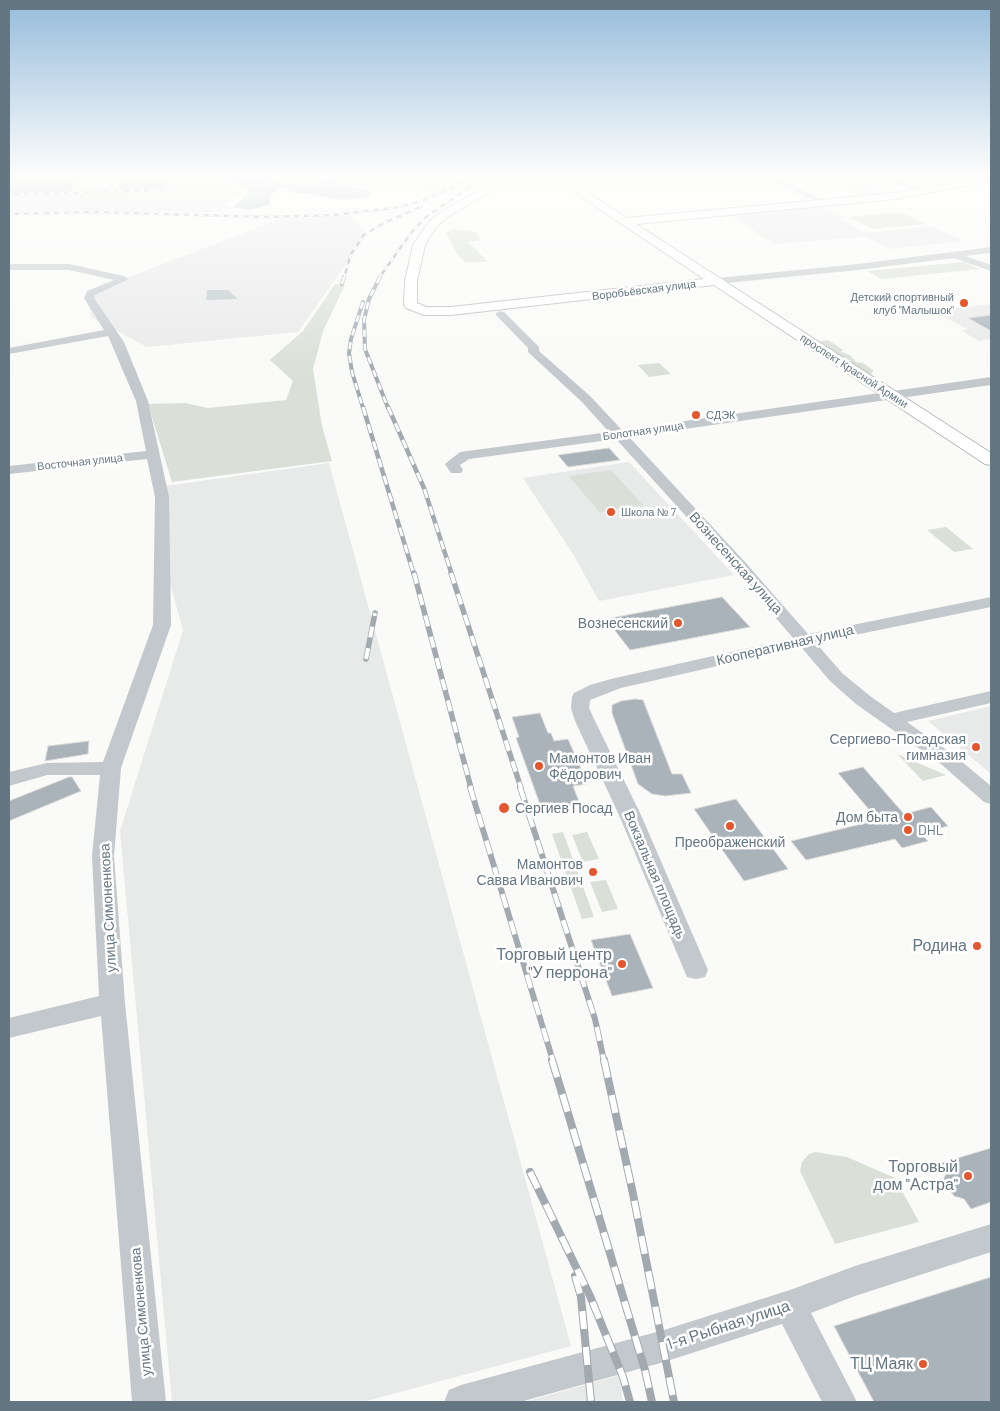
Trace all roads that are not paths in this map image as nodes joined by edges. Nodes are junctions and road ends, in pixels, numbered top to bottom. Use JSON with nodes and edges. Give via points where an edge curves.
{"nodes":[{"id":1,"x":421,"y":242,"type":"edge"},
{"id":2,"x":657,"y":242,"type":"edge"},
{"id":3,"x":661,"y":242,"type":"edge"},
{"id":4,"x":991,"y":250,"type":"edge"},
{"id":5,"x":954,"y":256,"type":"junction"},
{"id":6,"x":9,"y":267,"type":"edge"},
{"id":7,"x":991,"y":268,"type":"edge"},
{"id":8,"x":717,"y":281,"type":"junction"},
{"id":9,"x":500,"y":314,"type":"dead end"},
{"id":10,"x":111,"y":332,"type":"junction"},
{"id":11,"x":9,"y":350,"type":"edge"},
{"id":12,"x":991,"y":380,"type":"edge"},
{"id":13,"x":890,"y":395,"type":"junction"},
{"id":14,"x":618,"y":435,"type":"junction"},
{"id":15,"x":152,"y":454,"type":"junction"},
{"id":16,"x":991,"y":460,"type":"edge"},
{"id":17,"x":9,"y":470,"type":"edge"},
{"id":18,"x":456,"y":470,"type":"dead end"},
{"id":19,"x":991,"y":602,"type":"edge"},
{"id":20,"x":804,"y":640,"type":"junction"},
{"id":21,"x":581,"y":697,"type":"joint"},
{"id":22,"x":991,"y":697,"type":"edge"},
{"id":23,"x":890,"y":720,"type":"junction"},
{"id":24,"x":111,"y":768,"type":"junction"},
{"id":25,"x":9,"y":779,"type":"edge"},
{"id":26,"x":991,"y":797,"type":"edge"},
{"id":27,"x":696,"y":970,"type":"dead end"},
{"id":28,"x":112,"y":1003,"type":"junction"},
{"id":29,"x":9,"y":1028,"type":"edge"},
{"id":30,"x":991,"y":1238,"type":"edge"},
{"id":31,"x":790,"y":1306,"type":"junction"},
{"id":32,"x":150,"y":1402,"type":"edge"},
{"id":33,"x":461,"y":1402,"type":"edge"},
{"id":34,"x":840,"y":1402,"type":"edge"}],
"edges":[{"from":1,"to":8,"type":"main road","name":"Воробьёвская улица","via":[[411,281],[411,306],[436,312]]},
{"from":2,"to":8,"type":"main road","name":"проспект Красной Армии"},
{"from":3,"to":8,"type":"main road","name":"проспект Красной Армии"},
{"from":4,"to":5,"type":"street","name":"Воробьёвская улица"},
{"from":5,"to":7,"type":"street"},
{"from":5,"to":8,"type":"street","name":"Воробьёвская улица"},
{"from":6,"to":10,"type":"street","name":"улица Симоненкова","via":[[69,267],[124,279],[91,293],[89,298]]},
{"from":8,"to":13,"type":"main road","name":"проспект Красной Армии"},
{"from":9,"to":14,"type":"street","name":"Вознесенская улица"},
{"from":10,"to":11,"type":"street"},
{"from":10,"to":15,"type":"street","name":"улица Симоненкова","via":[[142,401]]},
{"from":12,"to":13,"type":"street","name":"Болотная улица"},
{"from":13,"to":14,"type":"street","name":"Болотная улица"},
{"from":13,"to":16,"type":"main road","name":"проспект Красной Армии"},
{"from":14,"to":18,"type":"street","name":"Болотная улица","via":[[465,455],[452,464]]},
{"from":14,"to":20,"type":"street","name":"Вознесенская улица"},
{"from":15,"to":17,"type":"street","name":"Восточная улица"},
{"from":15,"to":24,"type":"street","name":"улица Симоненкова","via":[[162,497],[162,625]]},
{"from":19,"to":20,"type":"street","name":"Кооперативная улица"},
{"from":20,"to":21,"type":"street","name":"Кооперативная улица","via":[[617,683]]},
{"from":20,"to":23,"type":"street","name":"Вознесенская улица","via":[[836,677]]},
{"from":21,"to":27,"type":"street","name":"Вокзальная площадь","via":[[580,708],[585,721],[630,814]]},
{"from":22,"to":23,"type":"street"},
{"from":23,"to":26,"type":"street","name":"Вознесенская улица","via":[[948,760]]},
{"from":24,"to":25,"type":"street","via":[[47,769]]},
{"from":24,"to":28,"type":"street","name":"улица Симоненкова","via":[[102,856]]},
{"from":28,"to":29,"type":"street"},
{"from":28,"to":32,"type":"street","name":"улица Симоненкова"},
{"from":30,"to":31,"type":"street","name":"1-я Рыбная улица","via":[[841,1286]]},
{"from":31,"to":33,"type":"street","name":"1-я Рыбная улица","via":[[664,1346]]},
{"from":31,"to":34,"type":"street"}]}
